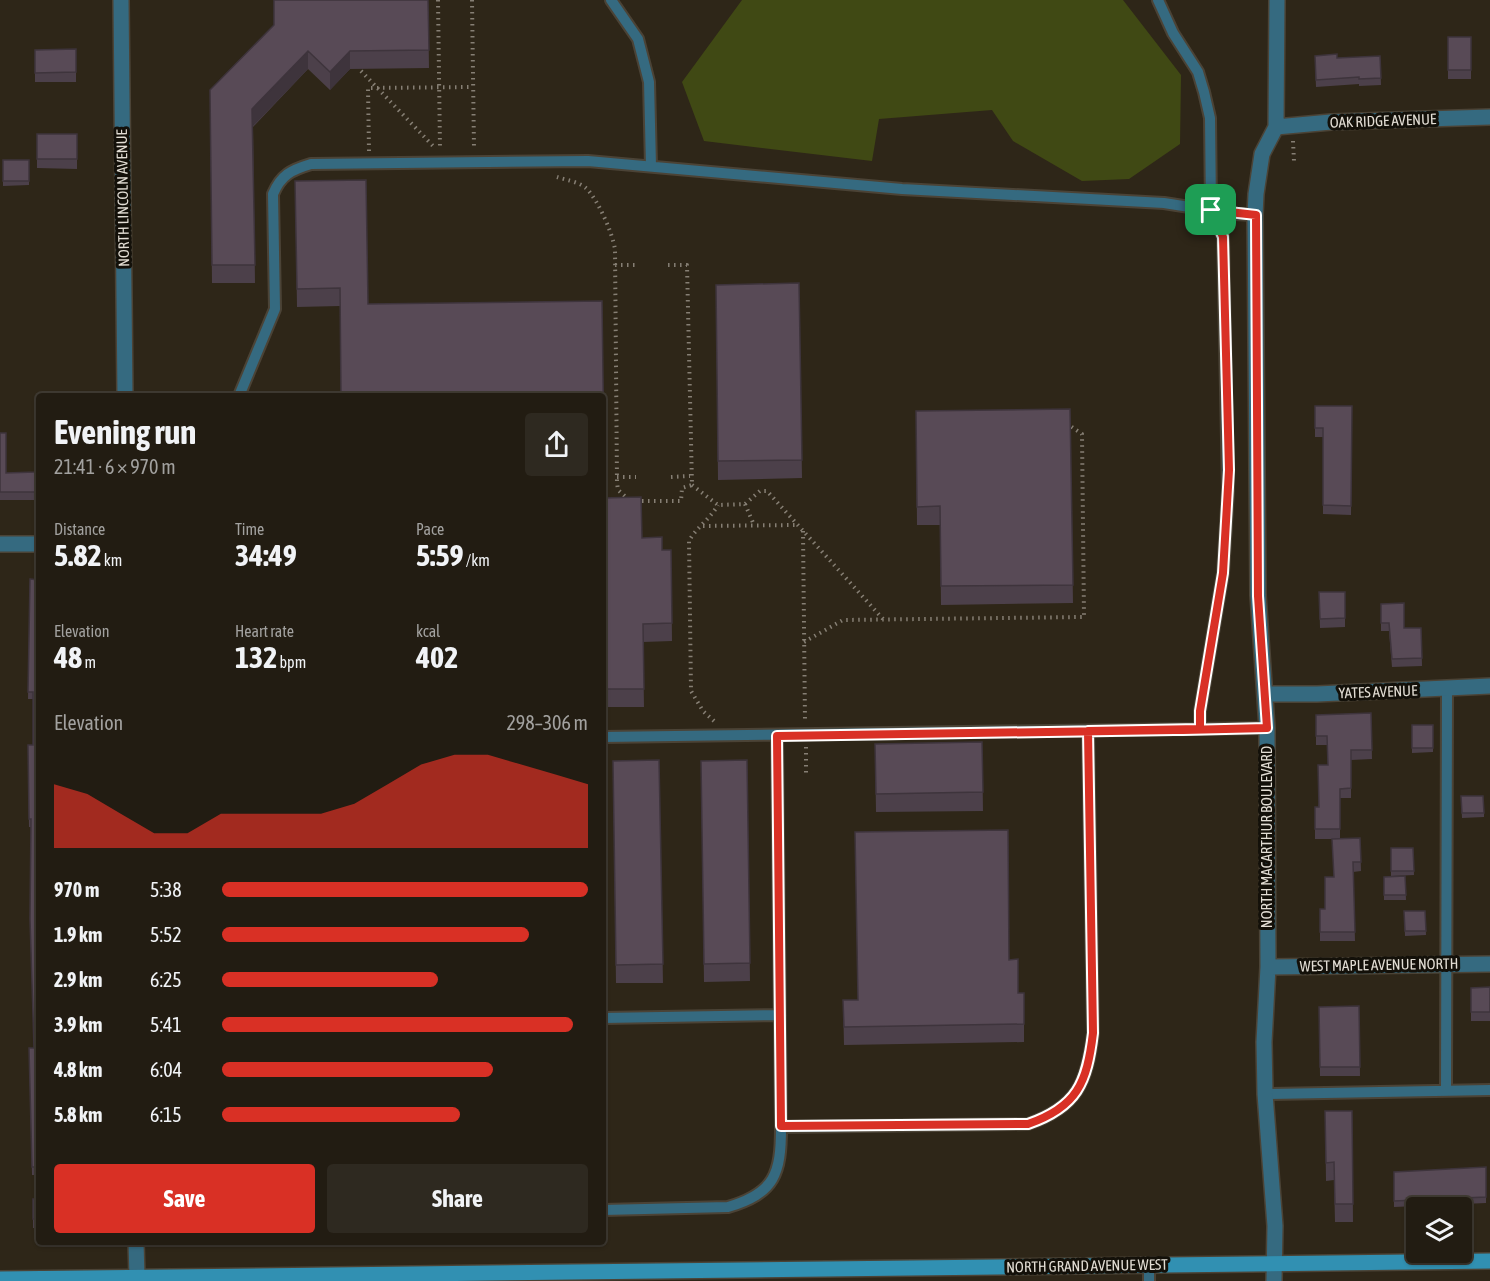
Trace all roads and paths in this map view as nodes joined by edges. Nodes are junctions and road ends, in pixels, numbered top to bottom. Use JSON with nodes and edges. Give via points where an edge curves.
{"nodes":[{"id":1,"x":121,"y":0,"type":"edge"},
{"id":2,"x":438,"y":0,"type":"edge"},
{"id":3,"x":472,"y":0,"type":"edge"},
{"id":4,"x":611,"y":0,"type":"edge"},
{"id":5,"x":1158,"y":0,"type":"edge"},
{"id":6,"x":1277,"y":0,"type":"edge"},
{"id":7,"x":361,"y":71,"type":"edge"},
{"id":8,"x":439,"y":87,"type":"junction"},
{"id":9,"x":473,"y":87,"type":"junction"},
{"id":10,"x":378,"y":88,"type":"junction"},
{"id":11,"x":1490,"y":117,"type":"edge"},
{"id":12,"x":1276,"y":127,"type":"junction"},
{"id":13,"x":474,"y":150,"type":"dead end"},
{"id":14,"x":369,"y":152,"type":"dead end"},
{"id":15,"x":651,"y":166,"type":"junction"},
{"id":16,"x":581,"y":185,"type":"dead end"},
{"id":17,"x":1211,"y":210,"type":"junction"},
{"id":18,"x":1256,"y":215,"type":"junction"},
{"id":19,"x":615,"y":265,"type":"junction"},
{"id":20,"x":636,"y":265,"type":"dead end"},
{"id":21,"x":666,"y":265,"type":"dead end"},
{"id":22,"x":125,"y":393,"type":"edge"},
{"id":23,"x":240,"y":393,"type":"edge"},
{"id":24,"x":1061,"y":425,"type":"edge"},
{"id":25,"x":690,"y":476,"type":"junction"},
{"id":26,"x":617,"y":477,"type":"junction"},
{"id":27,"x":636,"y":477,"type":"dead end"},
{"id":28,"x":671,"y":477,"type":"dead end"},
{"id":29,"x":692,"y":484,"type":"junction"},
{"id":30,"x":745,"y":504,"type":"junction"},
{"id":31,"x":718,"y":505,"type":"junction"},
{"id":32,"x":754,"y":525,"type":"junction"},
{"id":33,"x":797,"y":525,"type":"junction"},
{"id":34,"x":702,"y":526,"type":"junction"},
{"id":35,"x":803,"y":530,"type":"junction"},
{"id":36,"x":0,"y":544,"type":"edge"},
{"id":37,"x":36,"y":544,"type":"edge"},
{"id":38,"x":883,"y":620,"type":"junction"},
{"id":39,"x":804,"y":642,"type":"junction"},
{"id":40,"x":1490,"y":686,"type":"edge"},
{"id":41,"x":1447,"y":689,"type":"junction"},
{"id":42,"x":1266,"y":694,"type":"junction"},
{"id":43,"x":714,"y":722,"type":"dead end"},
{"id":44,"x":805,"y":725,"type":"dead end"},
{"id":45,"x":1267,"y":728,"type":"junction"},
{"id":46,"x":1200,"y":729,"type":"junction"},
{"id":47,"x":1088,"y":731,"type":"junction"},
{"id":48,"x":777,"y":736,"type":"junction"},
{"id":49,"x":606,"y":737,"type":"edge"},
{"id":50,"x":806,"y":747,"type":"dead end"},
{"id":51,"x":806,"y":775,"type":"dead end"},
{"id":52,"x":1446,"y":964,"type":"junction"},
{"id":53,"x":1490,"y":964,"type":"edge"},
{"id":54,"x":1268,"y":967,"type":"junction"},
{"id":55,"x":780,"y":1015,"type":"junction"},
{"id":56,"x":606,"y":1018,"type":"edge"},
{"id":57,"x":1490,"y":1090,"type":"edge"},
{"id":58,"x":1446,"y":1091,"type":"junction"},
{"id":59,"x":1265,"y":1094,"type":"junction"},
{"id":60,"x":781,"y":1126,"type":"junction"},
{"id":61,"x":606,"y":1210,"type":"edge"},
{"id":62,"x":136,"y":1245,"type":"edge"},
{"id":63,"x":1490,"y":1261,"type":"edge"},
{"id":64,"x":1275,"y":1264,"type":"junction"},
{"id":65,"x":1149,"y":1273,"type":"edge"},
{"id":66,"x":695,"y":1276,"type":"edge"},
{"id":67,"x":136,"y":1277,"type":"junction"},
{"id":68,"x":404,"y":1278,"type":"edge"},
{"id":69,"x":0,"y":1279,"type":"edge"},
{"id":70,"x":98,"y":1279,"type":"edge"},
{"id":71,"x":1274,"y":1281,"type":"edge"}],
"edges":[{"from":1,"to":22,"type":"street","name":"NORTH LINCOLN AVENUE"},
{"from":2,"to":8,"type":"path"},
{"from":3,"to":9,"type":"path"},
{"from":4,"to":15,"type":"lane","via":[[638,39],[649,82]]},
{"from":5,"to":17,"type":"lane","via":[[1198,72],[1204,92],[1210,118]]},
{"from":6,"to":12,"type":"street","name":"NORTH MACARTHUR BOULEVARD"},
{"from":7,"to":10,"type":"path"},
{"from":8,"to":9,"type":"path"},
{"from":8,"to":10,"type":"path"},
{"from":8,"to":10,"type":"path","via":[[439,151]]},
{"from":9,"to":13,"type":"path"},
{"from":10,"to":14,"type":"path","via":[[368,88]]},
{"from":11,"to":12,"type":"street","name":"OAK RIDGE AVENUE"},
{"from":12,"to":18,"type":"street","name":"NORTH MACARTHUR BOULEVARD","via":[[1262,154]]},
{"from":15,"to":17,"type":"lane","via":[[903,189],[1164,203]]},
{"from":15,"to":23,"type":"lane","via":[[588,161],[311,164],[293,169],[278,182],[273,194],[274,309]]},
{"from":16,"to":19,"type":"path","via":[[609,226]]},
{"from":17,"to":18,"type":"lane"},
{"from":17,"to":46,"type":"lane","via":[[1223,237],[1229,470],[1223,573]]},
{"from":18,"to":42,"type":"street","name":"NORTH MACARTHUR BOULEVARD","via":[[1258,596]]},
{"from":19,"to":20,"type":"path"},
{"from":19,"to":26,"type":"path"},
{"from":21,"to":25,"type":"path","via":[[687,265]]},
{"from":24,"to":38,"type":"path","via":[[1069,425],[1082,434],[1084,618]]},
{"from":25,"to":28,"type":"path"},
{"from":25,"to":29,"type":"path"},
{"from":26,"to":27,"type":"path"},
{"from":26,"to":29,"type":"path","via":[[618,490],[630,501],[681,501],[682,488]]},
{"from":29,"to":31,"type":"path"},
{"from":30,"to":31,"type":"path"},
{"from":30,"to":32,"type":"path"},
{"from":30,"to":33,"type":"path","via":[[760,490],[767,490]]},
{"from":31,"to":34,"type":"path"},
{"from":32,"to":33,"type":"path"},
{"from":32,"to":34,"type":"path"},
{"from":33,"to":35,"type":"path"},
{"from":34,"to":43,"type":"path","via":[[689,541],[691,691]]},
{"from":35,"to":38,"type":"path"},
{"from":35,"to":39,"type":"path"},
{"from":36,"to":37,"type":"street"},
{"from":38,"to":39,"type":"path","via":[[843,620]]},
{"from":39,"to":44,"type":"path"},
{"from":40,"to":41,"type":"street","name":"YATES AVENUE"},
{"from":41,"to":42,"type":"street","name":"YATES AVENUE"},
{"from":41,"to":52,"type":"lane"},
{"from":42,"to":45,"type":"street","name":"NORTH MACARTHUR BOULEVARD"},
{"from":45,"to":46,"type":"lane"},
{"from":45,"to":54,"type":"street","name":"NORTH MACARTHUR BOULEVARD"},
{"from":46,"to":47,"type":"lane"},
{"from":47,"to":48,"type":"lane"},
{"from":47,"to":60,"type":"lane","via":[[1093,1033],[1090,1059],[1073,1097],[1062,1108],[1028,1124]]},
{"from":48,"to":49,"type":"lane"},
{"from":48,"to":55,"type":"lane"},
{"from":50,"to":51,"type":"path"},
{"from":52,"to":53,"type":"street","name":"WEST MAPLE AVENUE NORTH"},
{"from":52,"to":54,"type":"street","name":"WEST MAPLE AVENUE NORTH"},
{"from":52,"to":58,"type":"lane"},
{"from":54,"to":59,"type":"street","name":"NORTH MACARTHUR BOULEVARD"},
{"from":55,"to":56,"type":"lane"},
{"from":55,"to":60,"type":"lane"},
{"from":57,"to":58,"type":"lane"},
{"from":58,"to":59,"type":"lane"},
{"from":59,"to":64,"type":"street","name":"NORTH MACARTHUR BOULEVARD","via":[[1274,1182]]},
{"from":60,"to":61,"type":"lane","via":[[777,1172],[768,1186],[747,1201],[728,1207]]},
{"from":62,"to":67,"type":"street"},
{"from":63,"to":64,"type":"main road","name":"NORTH GRAND AVENUE WEST"},
{"from":64,"to":65,"type":"main road","name":"NORTH GRAND AVENUE WEST"},
{"from":64,"to":71,"type":"street","name":"NORTH MACARTHUR BOULEVARD"},
{"from":65,"to":66,"type":"main road","name":"NORTH GRAND AVENUE WEST"},
{"from":66,"to":68,"type":"main road","name":"NORTH GRAND AVENUE WEST"},
{"from":67,"to":68,"type":"main road","name":"NORTH GRAND AVENUE WEST"},
{"from":67,"to":70,"type":"main road","name":"NORTH GRAND AVENUE WEST"},
{"from":69,"to":70,"type":"main road","name":"NORTH GRAND AVENUE WEST"}]}
